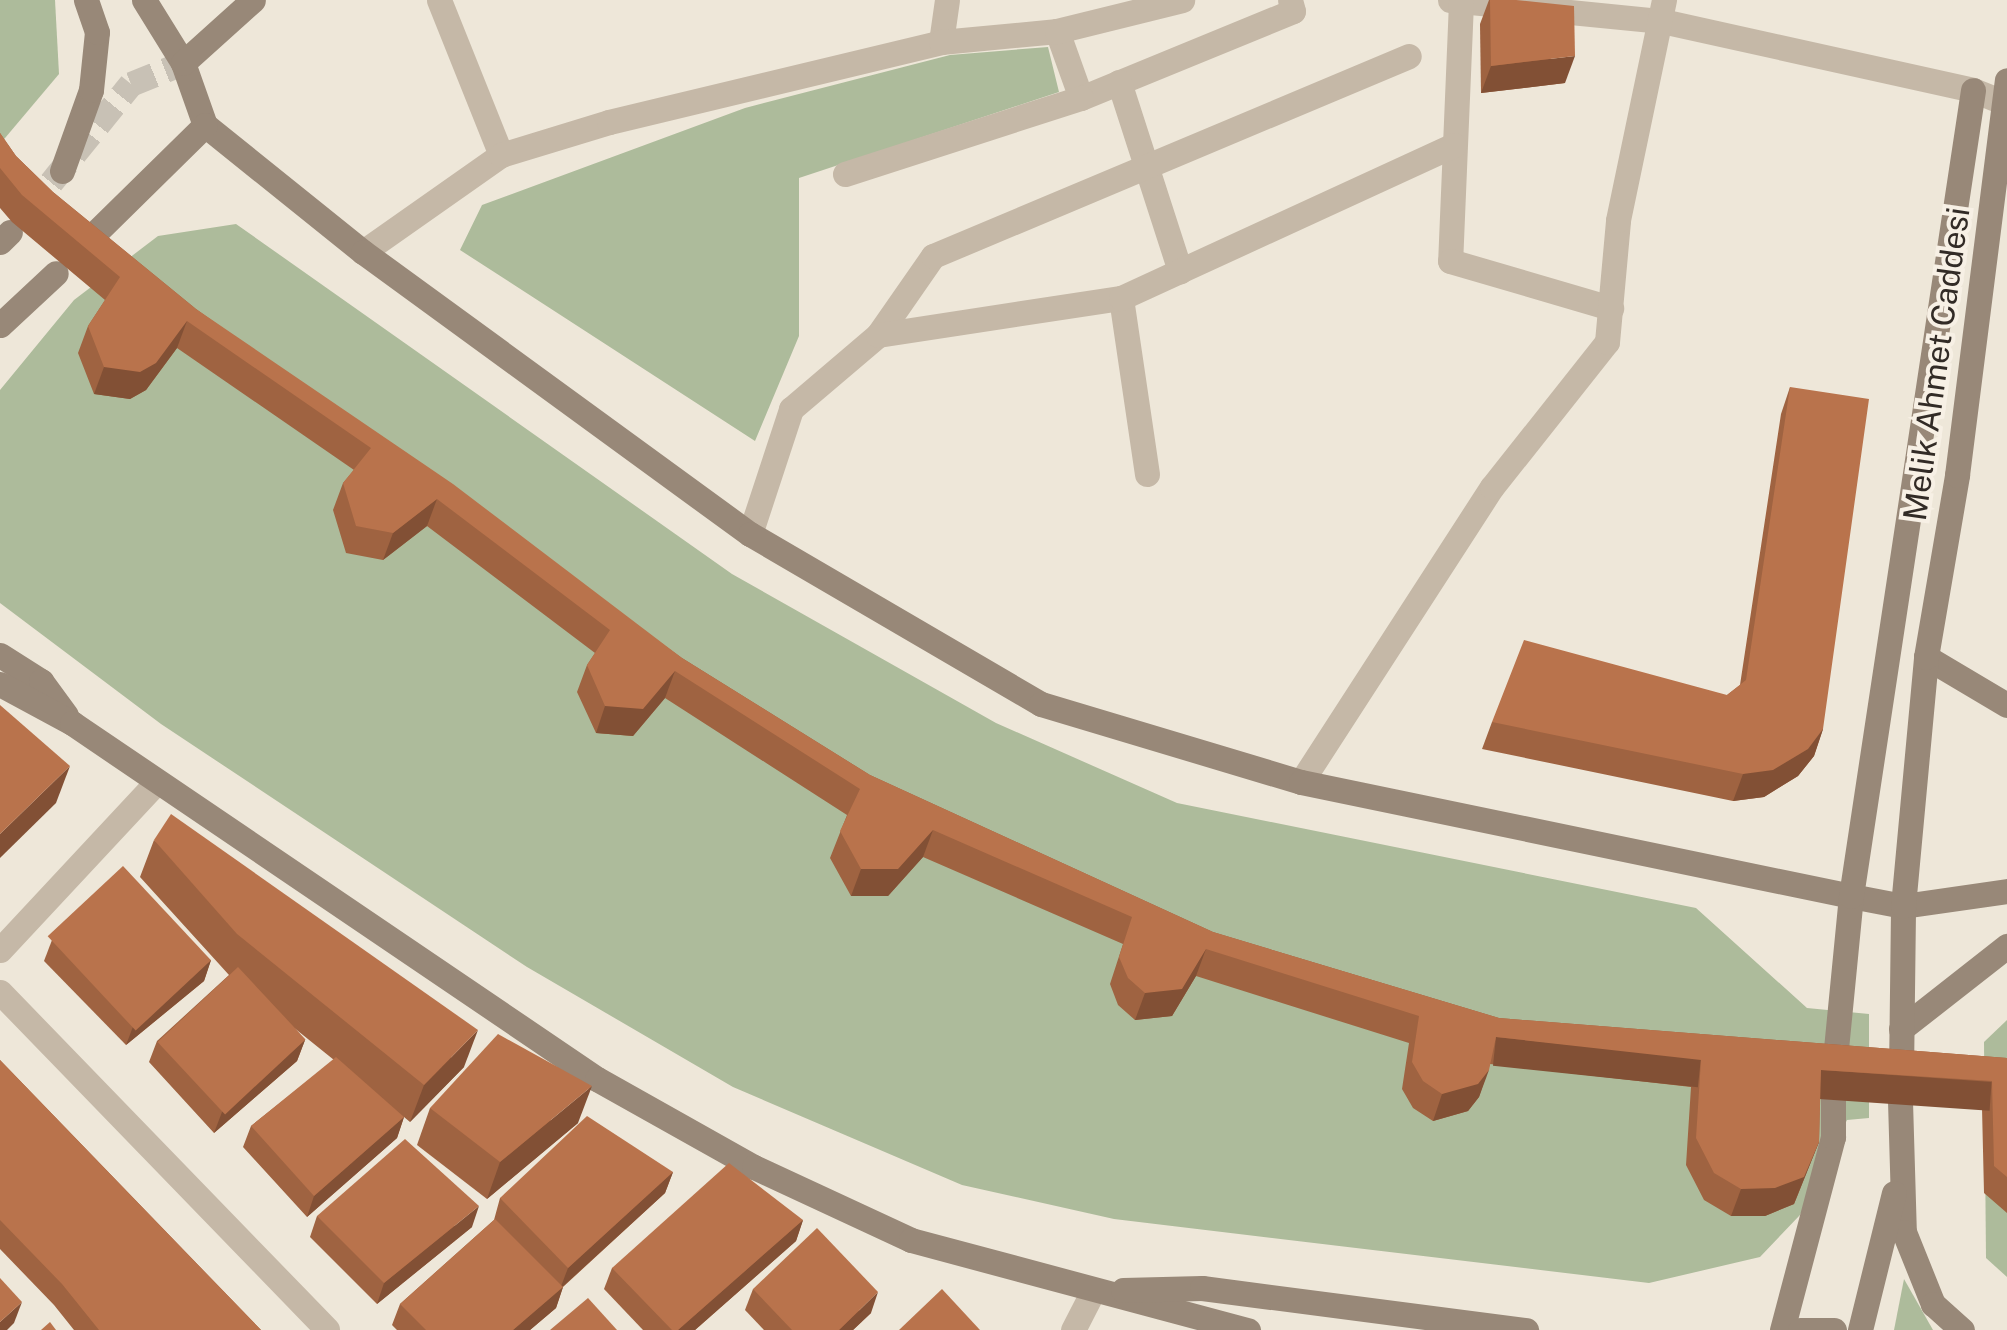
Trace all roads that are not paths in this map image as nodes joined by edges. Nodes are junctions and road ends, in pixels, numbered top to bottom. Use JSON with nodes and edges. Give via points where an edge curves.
{"nodes":[{"id":1,"x":86,"y":0,"type":"edge"},
{"id":2,"x":144,"y":0,"type":"edge"},
{"id":3,"x":253,"y":0,"type":"edge"},
{"id":4,"x":439,"y":0,"type":"edge"},
{"id":5,"x":948,"y":0,"type":"edge"},
{"id":6,"x":1182,"y":0,"type":"edge"},
{"id":7,"x":1290,"y":0,"type":"edge"},
{"id":8,"x":1456,"y":1,"type":"edge"},
{"id":9,"x":1663,"y":10,"type":"edge"},
{"id":10,"x":1058,"y":31,"type":"junction"},
{"id":11,"x":942,"y":42,"type":"junction"},
{"id":12,"x":1408,"y":56,"type":"dead end"},
{"id":13,"x":183,"y":63,"type":"junction"},
{"id":14,"x":1119,"y":82,"type":"junction"},
{"id":15,"x":1973,"y":90,"type":"junction"},
{"id":16,"x":2006,"y":92,"type":"edge"},
{"id":17,"x":1081,"y":98,"type":"junction"},
{"id":18,"x":205,"y":126,"type":"junction"},
{"id":19,"x":1454,"y":145,"type":"junction"},
{"id":20,"x":501,"y":155,"type":"junction"},
{"id":21,"x":1143,"y":168,"type":"junction"},
{"id":22,"x":62,"y":171,"type":"dead end"},
{"id":23,"x":845,"y":174,"type":"dead end"},
{"id":24,"x":83,"y":246,"type":"edge"},
{"id":25,"x":363,"y":252,"type":"junction"},
{"id":26,"x":1180,"y":271,"type":"junction"},
{"id":27,"x":56,"y":272,"type":"dead end"},
{"id":28,"x":1121,"y":298,"type":"junction"},
{"id":29,"x":1611,"y":308,"type":"junction"},
{"id":30,"x":0,"y":326,"type":"edge"},
{"id":31,"x":878,"y":335,"type":"junction"},
{"id":32,"x":1147,"y":474,"type":"dead end"},
{"id":33,"x":750,"y":534,"type":"junction"},
{"id":34,"x":0,"y":655,"type":"edge"},
{"id":35,"x":1926,"y":656,"type":"junction"},
{"id":36,"x":0,"y":684,"type":"edge"},
{"id":37,"x":2007,"y":705,"type":"edge"},
{"id":38,"x":72,"y":723,"type":"junction"},
{"id":39,"x":156,"y":782,"type":"junction"},
{"id":40,"x":1301,"y":782,"type":"junction"},
{"id":41,"x":2007,"y":892,"type":"edge"},
{"id":42,"x":1851,"y":896,"type":"junction"},
{"id":43,"x":1903,"y":906,"type":"junction"},
{"id":44,"x":2007,"y":946,"type":"edge"},
{"id":45,"x":0,"y":950,"type":"edge"},
{"id":46,"x":0,"y":992,"type":"edge"},
{"id":47,"x":1901,"y":1029,"type":"junction"},
{"id":48,"x":1834,"y":1069,"type":"edge"},
{"id":49,"x":1901,"y":1074,"type":"edge"},
{"id":50,"x":1833,"y":1096,"type":"edge"},
{"id":51,"x":1900,"y":1101,"type":"edge"},
{"id":52,"x":1900,"y":1169,"type":"junction"},
{"id":53,"x":1093,"y":1291,"type":"junction"},
{"id":54,"x":327,"y":1330,"type":"edge"},
{"id":55,"x":1072,"y":1330,"type":"edge"},
{"id":56,"x":1248,"y":1330,"type":"edge"},
{"id":57,"x":1526,"y":1330,"type":"edge"},
{"id":58,"x":1782,"y":1330,"type":"edge"},
{"id":59,"x":1800,"y":1330,"type":"edge"},
{"id":60,"x":1834,"y":1330,"type":"edge"},
{"id":61,"x":1860,"y":1330,"type":"edge"},
{"id":62,"x":1962,"y":1330,"type":"edge"}],
"edges":[{"from":1,"to":22,"type":"main road","via":[[97,32],[91,90]]},
{"from":2,"to":13,"type":"main road"},
{"from":3,"to":13,"type":"main road"},
{"from":4,"to":20,"type":"street"},
{"from":5,"to":11,"type":"street"},
{"from":6,"to":10,"type":"street"},
{"from":7,"to":14,"type":"street","via":[[1293,11]]},
{"from":8,"to":9,"type":"street"},
{"from":8,"to":19,"type":"street"},
{"from":9,"to":15,"type":"street"},
{"from":9,"to":29,"type":"street","via":[[1618,220]]},
{"from":10,"to":11,"type":"street"},
{"from":10,"to":17,"type":"street"},
{"from":11,"to":20,"type":"street","via":[[609,122]]},
{"from":12,"to":21,"type":"street"},
{"from":13,"to":18,"type":"main road"},
{"from":14,"to":17,"type":"street"},
{"from":14,"to":21,"type":"street"},
{"from":15,"to":16,"type":"street"},
{"from":15,"to":42,"type":"main road"},
{"from":16,"to":35,"type":"main road","name":"Melik Ahmet Caddesi","via":[[1957,475]]},
{"from":17,"to":23,"type":"street"},
{"from":18,"to":24,"type":"main road"},
{"from":18,"to":25,"type":"main road"},
{"from":19,"to":26,"type":"street"},
{"from":19,"to":29,"type":"street","via":[[1450,261]]},
{"from":20,"to":25,"type":"street"},
{"from":21,"to":26,"type":"street"},
{"from":21,"to":31,"type":"street","via":[[933,256]]},
{"from":25,"to":33,"type":"main road"},
{"from":26,"to":28,"type":"street"},
{"from":27,"to":30,"type":"main road"},
{"from":28,"to":31,"type":"street"},
{"from":28,"to":32,"type":"street"},
{"from":29,"to":40,"type":"street","via":[[1607,342],[1492,487]]},
{"from":31,"to":33,"type":"street","via":[[791,409]]},
{"from":33,"to":40,"type":"main road","via":[[1041,704]]},
{"from":34,"to":38,"type":"main road","via":[[41,681]]},
{"from":35,"to":37,"type":"main road"},
{"from":35,"to":43,"type":"main road","name":"Melik Ahmet Caddesi"},
{"from":36,"to":38,"type":"main road"},
{"from":38,"to":39,"type":"main road"},
{"from":39,"to":45,"type":"street"},
{"from":39,"to":53,"type":"main road","via":[[460,992],[754,1167],[911,1240]]},
{"from":40,"to":42,"type":"main road"},
{"from":41,"to":43,"type":"main road"},
{"from":42,"to":43,"type":"main road"},
{"from":42,"to":48,"type":"main road"},
{"from":43,"to":47,"type":"main road","name":"Melik Ahmet Caddesi"},
{"from":44,"to":47,"type":"main road"},
{"from":46,"to":54,"type":"street"},
{"from":47,"to":49,"type":"main road","name":"Melik Ahmet Caddesi"},
{"from":50,"to":58,"type":"main road","via":[[1832,1136]]},
{"from":51,"to":52,"type":"main road"},
{"from":52,"to":61,"type":"main road"},
{"from":52,"to":62,"type":"main road","via":[[1904,1232],[1932,1304]]},
{"from":53,"to":55,"type":"street"},
{"from":53,"to":56,"type":"main road"},
{"from":53,"to":57,"type":"main road","via":[[1202,1288]]},
{"from":59,"to":60,"type":"main road"}]}
